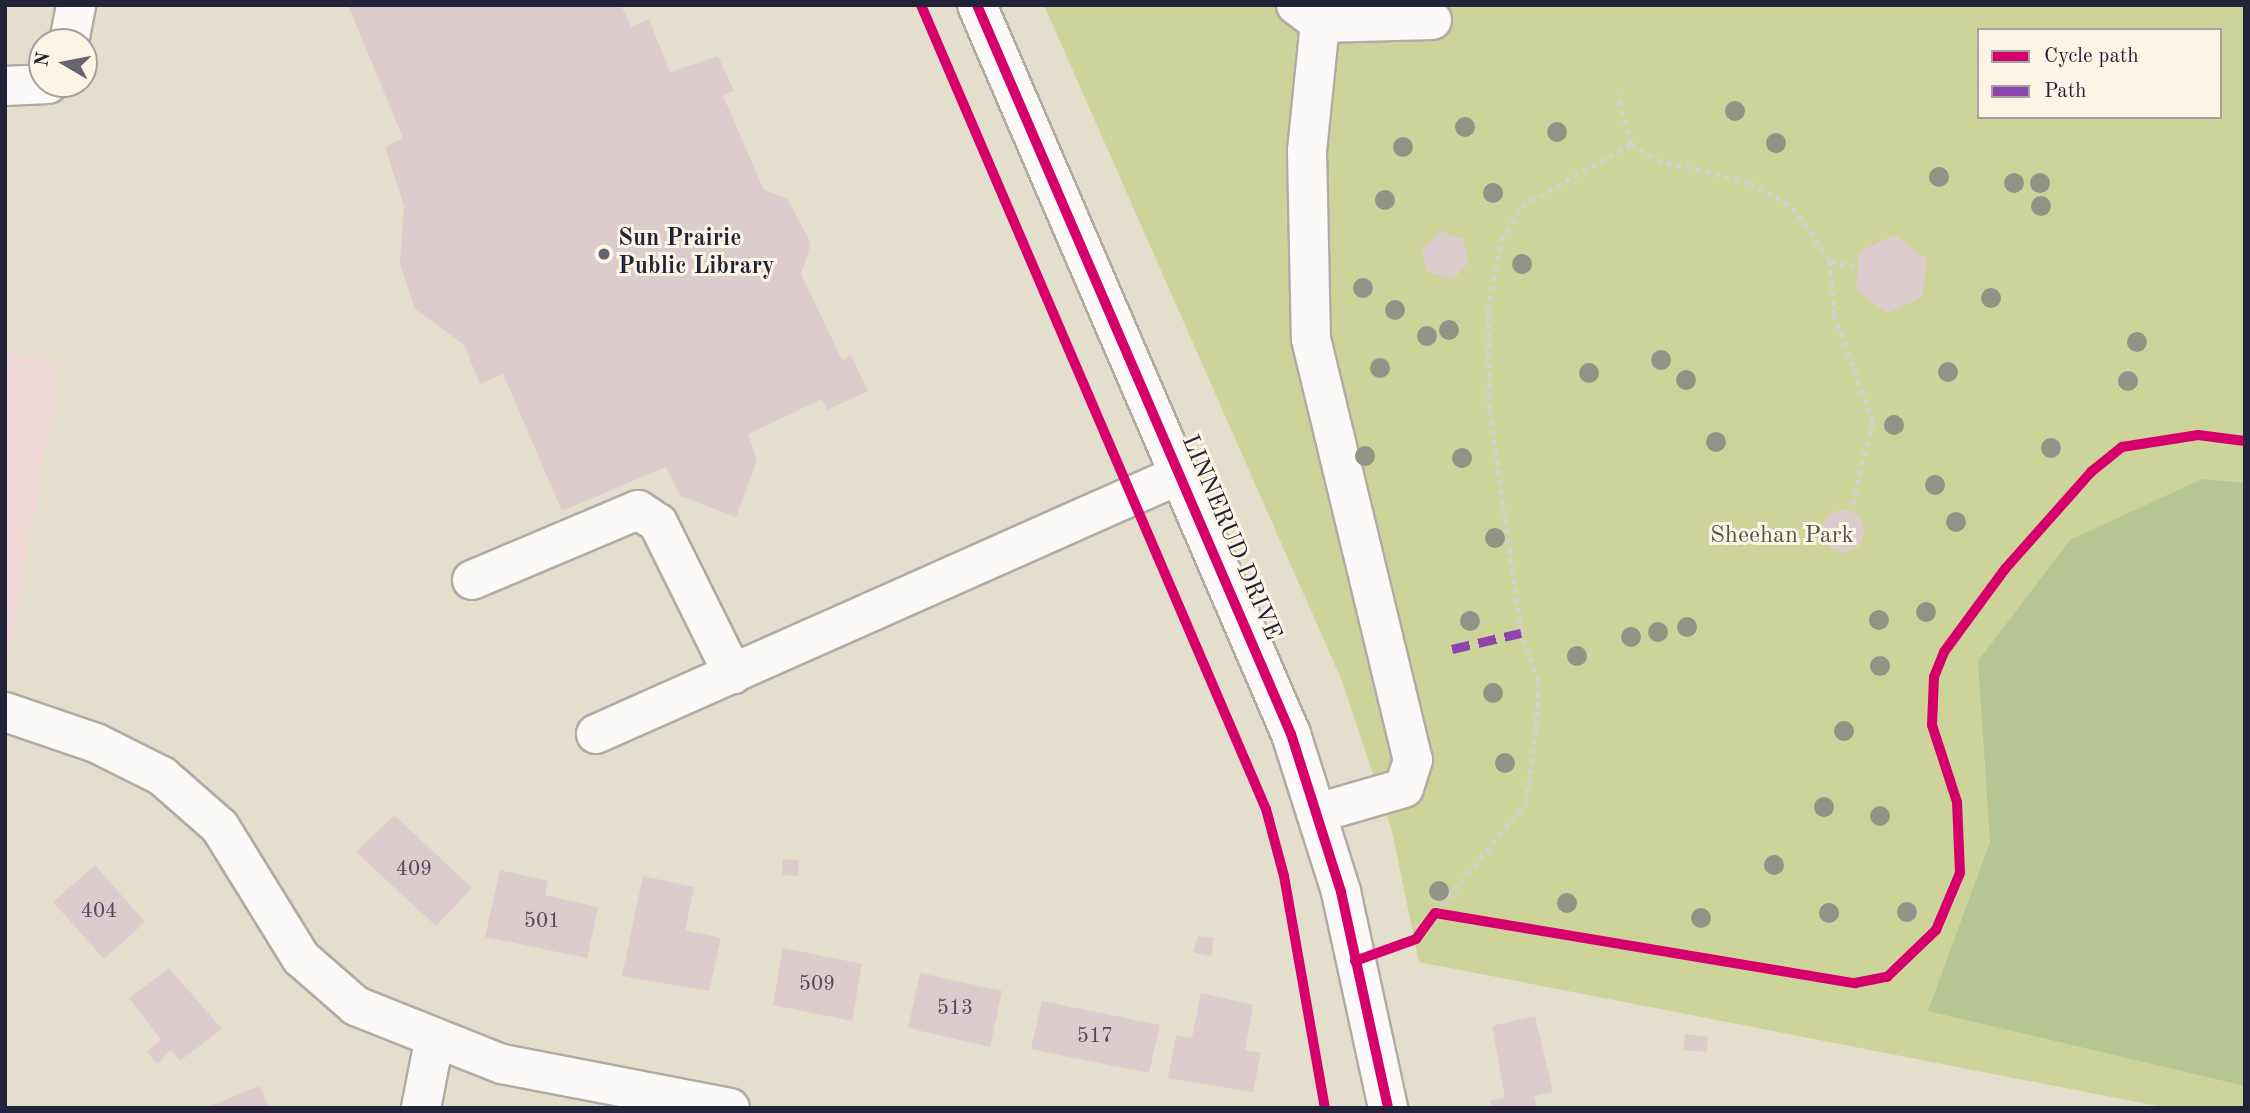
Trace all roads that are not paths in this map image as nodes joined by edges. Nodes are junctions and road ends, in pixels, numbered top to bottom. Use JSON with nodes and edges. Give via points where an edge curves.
{"nodes":[{"id":1,"x":76,"y":5,"type":"edge"},
{"id":2,"x":976,"y":5,"type":"edge"},
{"id":3,"x":1308,"y":14,"type":"edge"},
{"id":4,"x":1432,"y":20,"type":"dead end"},
{"id":5,"x":72,"y":28,"type":"edge"},
{"id":6,"x":28,"y":85,"type":"edge"},
{"id":7,"x":5,"y":86,"type":"edge"},
{"id":8,"x":1181,"y":474,"type":"junction"},
{"id":9,"x":472,"y":580,"type":"dead end"},
{"id":10,"x":733,"y":674,"type":"junction"},
{"id":11,"x":5,"y":712,"type":"edge"},
{"id":12,"x":596,"y":734,"type":"dead end"},
{"id":13,"x":1318,"y":813,"type":"junction"},
{"id":14,"x":434,"y":1042,"type":"junction"},
{"id":15,"x":421,"y":1108,"type":"edge"},
{"id":16,"x":730,"y":1108,"type":"edge"},
{"id":17,"x":1388,"y":1108,"type":"edge"}],
"edges":[{"from":1,"to":5,"type":"street"},
{"from":2,"to":8,"type":"street","name":"LINNERUD DRIVE"},
{"from":3,"to":4,"type":"street"},
{"from":3,"to":13,"type":"street","via":[[1311,339],[1413,760],[1404,788]]},
{"from":6,"to":7,"type":"street"},
{"from":8,"to":10,"type":"street"},
{"from":8,"to":13,"type":"street","name":"LINNERUD DRIVE"},
{"from":9,"to":10,"type":"street","via":[[638,510],[658,523]]},
{"from":10,"to":12,"type":"street"},
{"from":11,"to":14,"type":"street","via":[[96,743],[162,776],[220,827],[301,958],[356,1006]]},
{"from":13,"to":17,"type":"street","name":"LINNERUD DRIVE"},
{"from":14,"to":15,"type":"street"},
{"from":14,"to":16,"type":"street","via":[[502,1064]]}]}
